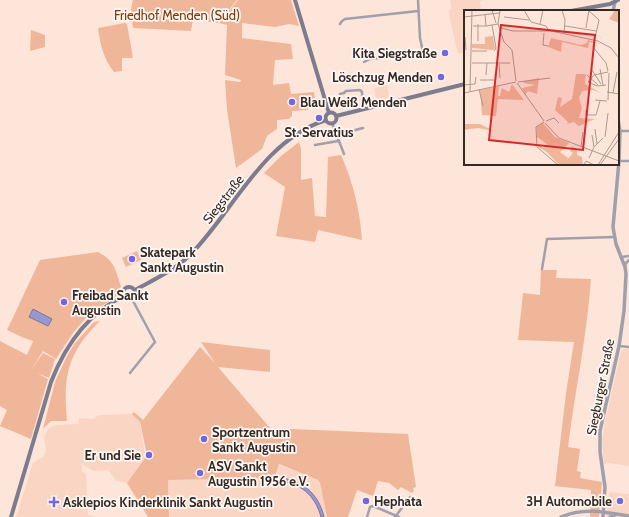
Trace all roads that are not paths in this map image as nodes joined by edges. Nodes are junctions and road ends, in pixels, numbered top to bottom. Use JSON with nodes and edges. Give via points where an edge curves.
{"nodes":[{"id":1,"x":295,"y":0,"type":"edge"},
{"id":2,"x":418,"y":0,"type":"edge"},
{"id":3,"x":617,"y":1,"type":"edge"},
{"id":4,"x":576,"y":10,"type":"edge"},
{"id":5,"x":418,"y":11,"type":"junction"},
{"id":6,"x":340,"y":24,"type":"dead end"},
{"id":7,"x":364,"y":62,"type":"dead end"},
{"id":8,"x":464,"y":84,"type":"edge"},
{"id":9,"x":340,"y":94,"type":"dead end"},
{"id":10,"x":363,"y":109,"type":"junction"},
{"id":11,"x":329,"y":113,"type":"junction"},
{"id":12,"x":336,"y":116,"type":"junction"},
{"id":13,"x":326,"y":120,"type":"junction"},
{"id":14,"x":332,"y":123,"type":"junction"},
{"id":15,"x":619,"y":125,"type":"edge"},
{"id":16,"x":363,"y":128,"type":"dead end"},
{"id":17,"x":620,"y":131,"type":"junction"},
{"id":18,"x":629,"y":131,"type":"edge"},
{"id":19,"x":336,"y":135,"type":"junction"},
{"id":20,"x":338,"y":140,"type":"junction"},
{"id":21,"x":315,"y":145,"type":"dead end"},
{"id":22,"x":344,"y":154,"type":"dead end"},
{"id":23,"x":619,"y":161,"type":"joint"},
{"id":24,"x":629,"y":162,"type":"edge"},
{"id":25,"x":619,"y":165,"type":"edge"},
{"id":26,"x":614,"y":237,"type":"junction"},
{"id":27,"x":629,"y":256,"type":"edge"},
{"id":28,"x":621,"y":257,"type":"junction"},
{"id":29,"x":629,"y":260,"type":"edge"},
{"id":30,"x":625,"y":267,"type":"junction"},
{"id":31,"x":542,"y":269,"type":"dead end"},
{"id":32,"x":135,"y":290,"type":"junction"},
{"id":33,"x":124,"y":296,"type":"junction"},
{"id":34,"x":132,"y":299,"type":"junction"},
{"id":35,"x":619,"y":346,"type":"junction"},
{"id":36,"x":629,"y":347,"type":"edge"},
{"id":37,"x":130,"y":373,"type":"dead end"},
{"id":38,"x":410,"y":497,"type":"dead end"},
{"id":39,"x":603,"y":512,"type":"junction"},
{"id":40,"x":618,"y":514,"type":"junction"},
{"id":41,"x":397,"y":516,"type":"edge"},
{"id":42,"x":629,"y":516,"type":"edge"},
{"id":43,"x":11,"y":517,"type":"edge"},
{"id":44,"x":367,"y":517,"type":"edge"},
{"id":45,"x":560,"y":517,"type":"edge"},
{"id":46,"x":603,"y":517,"type":"edge"},
{"id":47,"x":610,"y":517,"type":"edge"}],
"edges":[{"from":1,"to":11,"type":"main road"},
{"from":2,"to":5,"type":"street"},
{"from":3,"to":4,"type":"main road"},
{"from":5,"to":6,"type":"street","via":[[345,19]]},
{"from":5,"to":7,"type":"street","via":[[423,52]]},
{"from":8,"to":10,"type":"main road"},
{"from":9,"to":10,"type":"street","via":[[360,90]]},
{"from":10,"to":12,"type":"main road"},
{"from":11,"to":12,"type":"main road"},
{"from":11,"to":13,"type":"main road"},
{"from":12,"to":14,"type":"main road","via":[[336,121]]},
{"from":13,"to":14,"type":"main road"},
{"from":13,"to":32,"type":"main road","name":"Siegstraße","via":[[297,134],[276,150],[190,255],[163,276]]},
{"from":14,"to":19,"type":"street"},
{"from":15,"to":17,"type":"street","name":"Siegburger Straße"},
{"from":16,"to":19,"type":"street"},
{"from":17,"to":18,"type":"street"},
{"from":17,"to":23,"type":"street","name":"Siegburger Straße"},
{"from":19,"to":20,"type":"street"},
{"from":20,"to":21,"type":"street"},
{"from":20,"to":22,"type":"street"},
{"from":23,"to":24,"type":"street"},
{"from":25,"to":26,"type":"street","name":"Siegburger Straße"},
{"from":26,"to":28,"type":"street","name":"Siegburger Straße"},
{"from":26,"to":31,"type":"street","via":[[547,239]]},
{"from":27,"to":28,"type":"street"},
{"from":28,"to":30,"type":"street","name":"Siegburger Straße"},
{"from":29,"to":30,"type":"street"},
{"from":30,"to":35,"type":"street","name":"Siegburger Straße"},
{"from":32,"to":33,"type":"main road","name":"Siegstraße","via":[[126,287],[123,290]]},
{"from":32,"to":34,"type":"main road","via":[[136,294]]},
{"from":33,"to":34,"type":"main road","via":[[128,300]]},
{"from":33,"to":43,"type":"main road","via":[[95,316],[83,328],[71,342],[57,367]]},
{"from":34,"to":37,"type":"street","via":[[155,342]]},
{"from":35,"to":36,"type":"street"},
{"from":35,"to":39,"type":"street","name":"Siegburger Straße","via":[[600,431],[600,452],[606,487]]},
{"from":38,"to":41,"type":"street"},
{"from":39,"to":40,"type":"street"},
{"from":39,"to":45,"type":"street","via":[[584,511]]},
{"from":39,"to":46,"type":"street","name":"Siegburger Straße"},
{"from":40,"to":42,"type":"street"},
{"from":40,"to":47,"type":"street"},
{"from":41,"to":44,"type":"street","via":[[373,506],[370,507]]}]}
